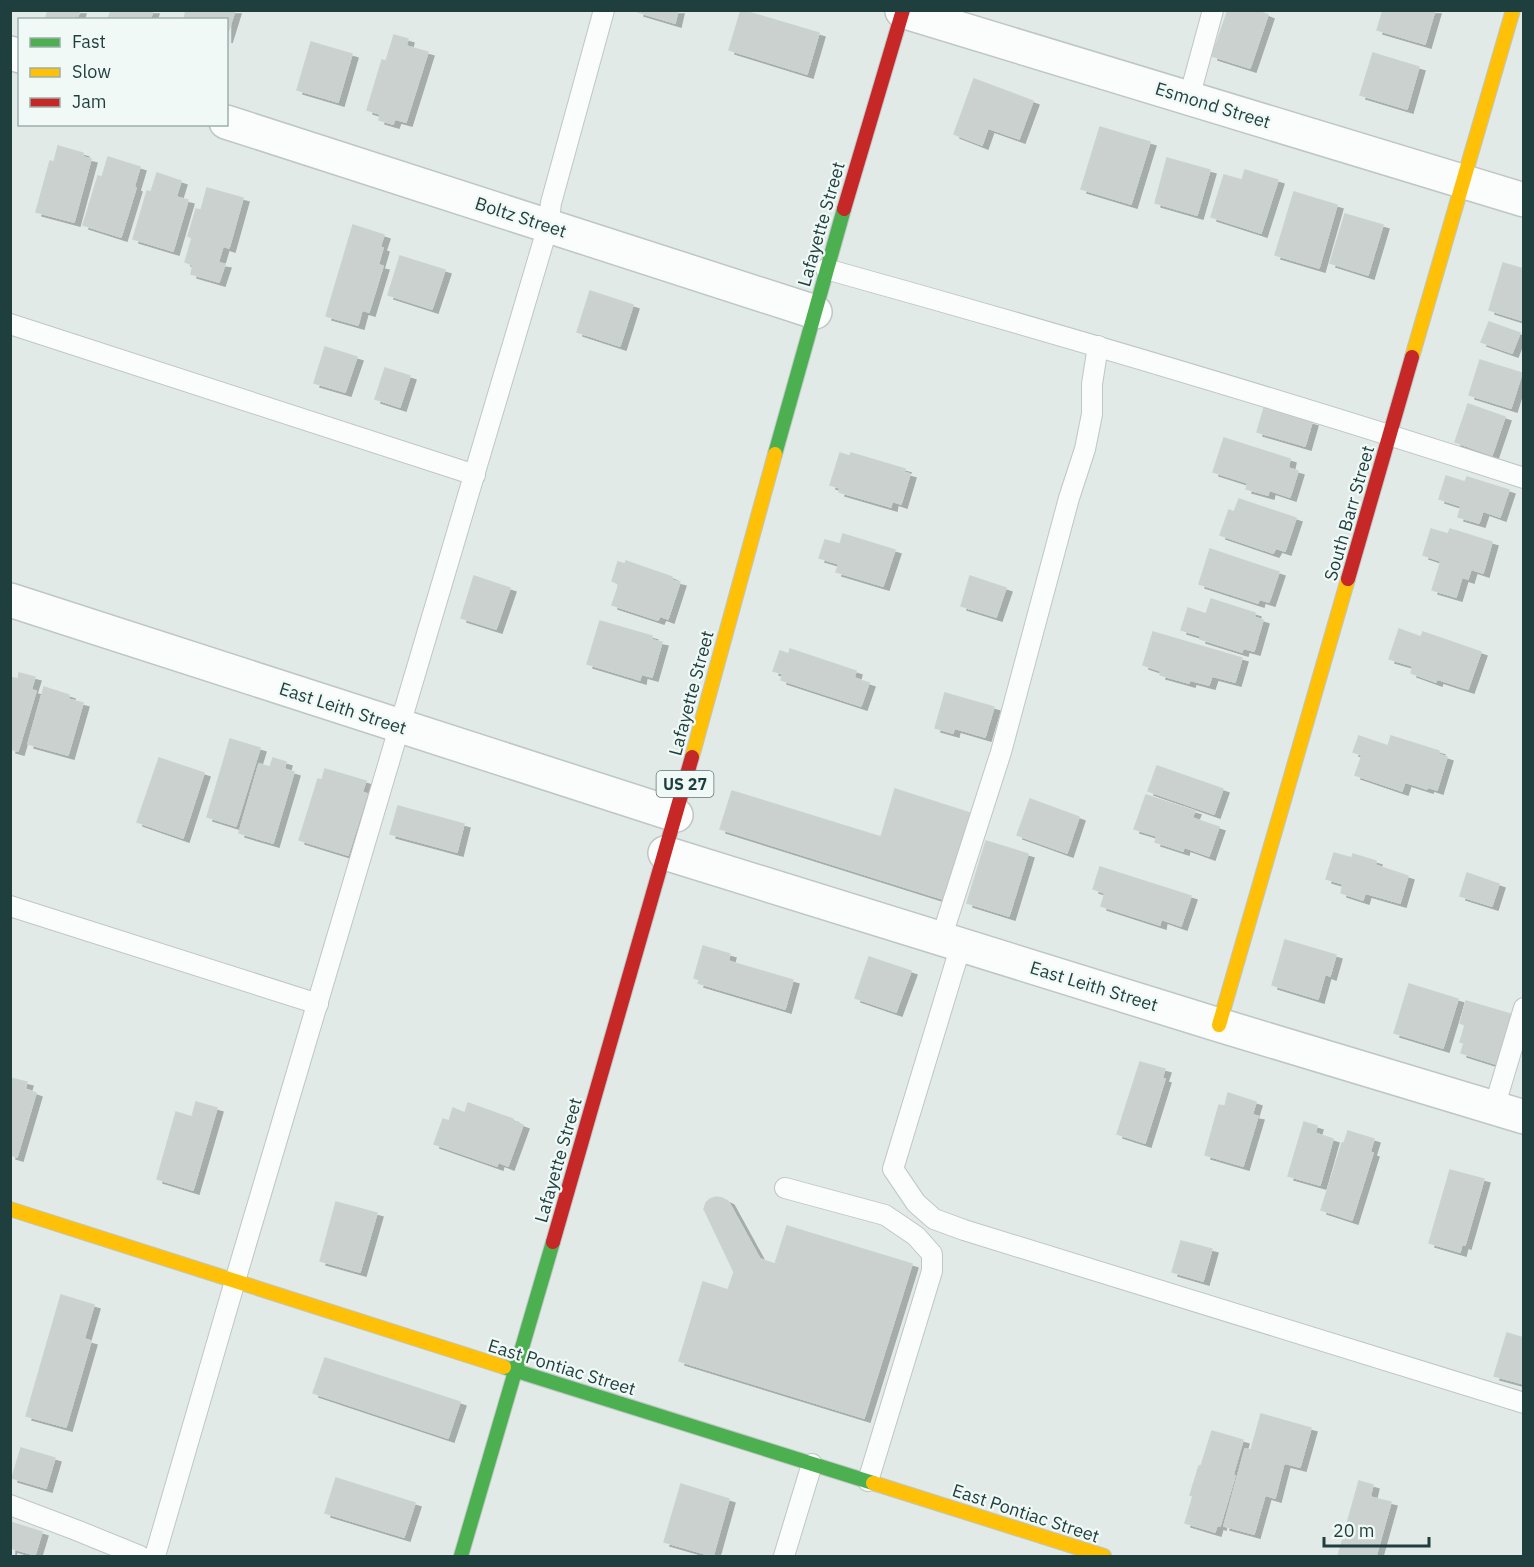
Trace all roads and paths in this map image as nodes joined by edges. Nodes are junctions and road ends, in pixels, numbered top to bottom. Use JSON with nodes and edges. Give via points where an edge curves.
{"nodes":[{"id":1,"x":604,"y":10,"type":"edge"},
{"id":2,"x":1213,"y":10,"type":"edge"},
{"id":3,"x":1514,"y":10,"type":"edge"},
{"id":4,"x":903,"y":11,"type":"edge"},
{"id":5,"x":1189,"y":98,"type":"junction"},
{"id":6,"x":228,"y":123,"type":"edge"},
{"id":7,"x":1465,"y":182,"type":"junction"},
{"id":8,"x":1524,"y":200,"type":"edge"},
{"id":9,"x":548,"y":226,"type":"junction"},
{"id":10,"x":826,"y":269,"type":"junction"},
{"id":11,"x":815,"y":312,"type":"junction"},
{"id":12,"x":10,"y":324,"type":"edge"},
{"id":13,"x":1098,"y":346,"type":"junction"},
{"id":14,"x":1390,"y":435,"type":"junction"},
{"id":15,"x":475,"y":474,"type":"junction"},
{"id":16,"x":1524,"y":478,"type":"edge"},
{"id":17,"x":10,"y":600,"type":"edge"},
{"id":18,"x":400,"y":726,"type":"junction"},
{"id":19,"x":676,"y":815,"type":"junction"},
{"id":20,"x":665,"y":853,"type":"junction"},
{"id":21,"x":10,"y":906,"type":"edge"},
{"id":22,"x":951,"y":942,"type":"junction"},
{"id":23,"x":318,"y":1004,"type":"junction"},
{"id":24,"x":1524,"y":1008,"type":"edge"},
{"id":25,"x":1219,"y":1025,"type":"junction"},
{"id":26,"x":1509,"y":1113,"type":"edge"},
{"id":27,"x":785,"y":1188,"type":"dead end"},
{"id":28,"x":10,"y":1209,"type":"edge"},
{"id":29,"x":235,"y":1281,"type":"junction"},
{"id":30,"x":515,"y":1371,"type":"junction"},
{"id":31,"x":1524,"y":1403,"type":"edge"},
{"id":32,"x":812,"y":1464,"type":"junction"},
{"id":33,"x":868,"y":1481,"type":"junction"},
{"id":34,"x":10,"y":1505,"type":"edge"},
{"id":35,"x":140,"y":1557,"type":"edge"},
{"id":36,"x":155,"y":1557,"type":"edge"},
{"id":37,"x":460,"y":1557,"type":"edge"},
{"id":38,"x":784,"y":1557,"type":"edge"},
{"id":39,"x":1104,"y":1557,"type":"edge"}],
"edges":[{"from":1,"to":9,"type":"lane"},
{"from":2,"to":5,"type":"lane"},
{"from":3,"to":7,"type":"main road","name":"South Barr Street"},
{"from":4,"to":5,"type":"street","name":"Esmond Street"},
{"from":4,"to":10,"type":"main road","name":"Lafayette Street","number":"US 27"},
{"from":5,"to":7,"type":"street","name":"Esmond Street"},
{"from":6,"to":9,"type":"street","name":"Boltz Street"},
{"from":7,"to":8,"type":"street","name":"Esmond Street"},
{"from":7,"to":14,"type":"main road","name":"South Barr Street"},
{"from":9,"to":11,"type":"street","name":"Boltz Street"},
{"from":9,"to":15,"type":"lane"},
{"from":10,"to":11,"type":"main road","name":"Lafayette Street","number":"US 27"},
{"from":10,"to":13,"type":"lane"},
{"from":11,"to":19,"type":"main road","name":"Lafayette Street","number":"US 27"},
{"from":12,"to":15,"type":"lane"},
{"from":13,"to":14,"type":"lane"},
{"from":13,"to":22,"type":"lane","via":[[1085,449]]},
{"from":14,"to":16,"type":"lane"},
{"from":14,"to":25,"type":"main road","name":"South Barr Street"},
{"from":15,"to":18,"type":"lane"},
{"from":17,"to":18,"type":"street","name":"East Leith Street"},
{"from":18,"to":19,"type":"street","name":"East Leith Street"},
{"from":18,"to":23,"type":"lane"},
{"from":19,"to":20,"type":"main road","name":"Lafayette Street","number":"US 27"},
{"from":20,"to":22,"type":"street","name":"East Leith Street"},
{"from":20,"to":30,"type":"main road","name":"Lafayette Street","number":"US 27"},
{"from":21,"to":23,"type":"lane"},
{"from":22,"to":25,"type":"street","name":"East Leith Street"},
{"from":22,"to":31,"type":"lane","via":[[893,1169],[916,1203],[933,1219]]},
{"from":23,"to":29,"type":"lane"},
{"from":24,"to":26,"type":"lane"},
{"from":25,"to":26,"type":"street","name":"East Leith Street"},
{"from":27,"to":33,"type":"lane","via":[[885,1215],[916,1236],[932,1254],[932,1271]]},
{"from":28,"to":29,"type":"main road","name":"East Pontiac Street"},
{"from":29,"to":30,"type":"main road","name":"East Pontiac Street"},
{"from":29,"to":36,"type":"lane"},
{"from":30,"to":32,"type":"main road","name":"East Pontiac Street"},
{"from":30,"to":37,"type":"main road","name":"Lafayette Street","number":"US 27"},
{"from":32,"to":33,"type":"main road","name":"East Pontiac Street"},
{"from":32,"to":38,"type":"lane"},
{"from":33,"to":39,"type":"main road","name":"East Pontiac Street"},
{"from":34,"to":35,"type":"lane"}]}
